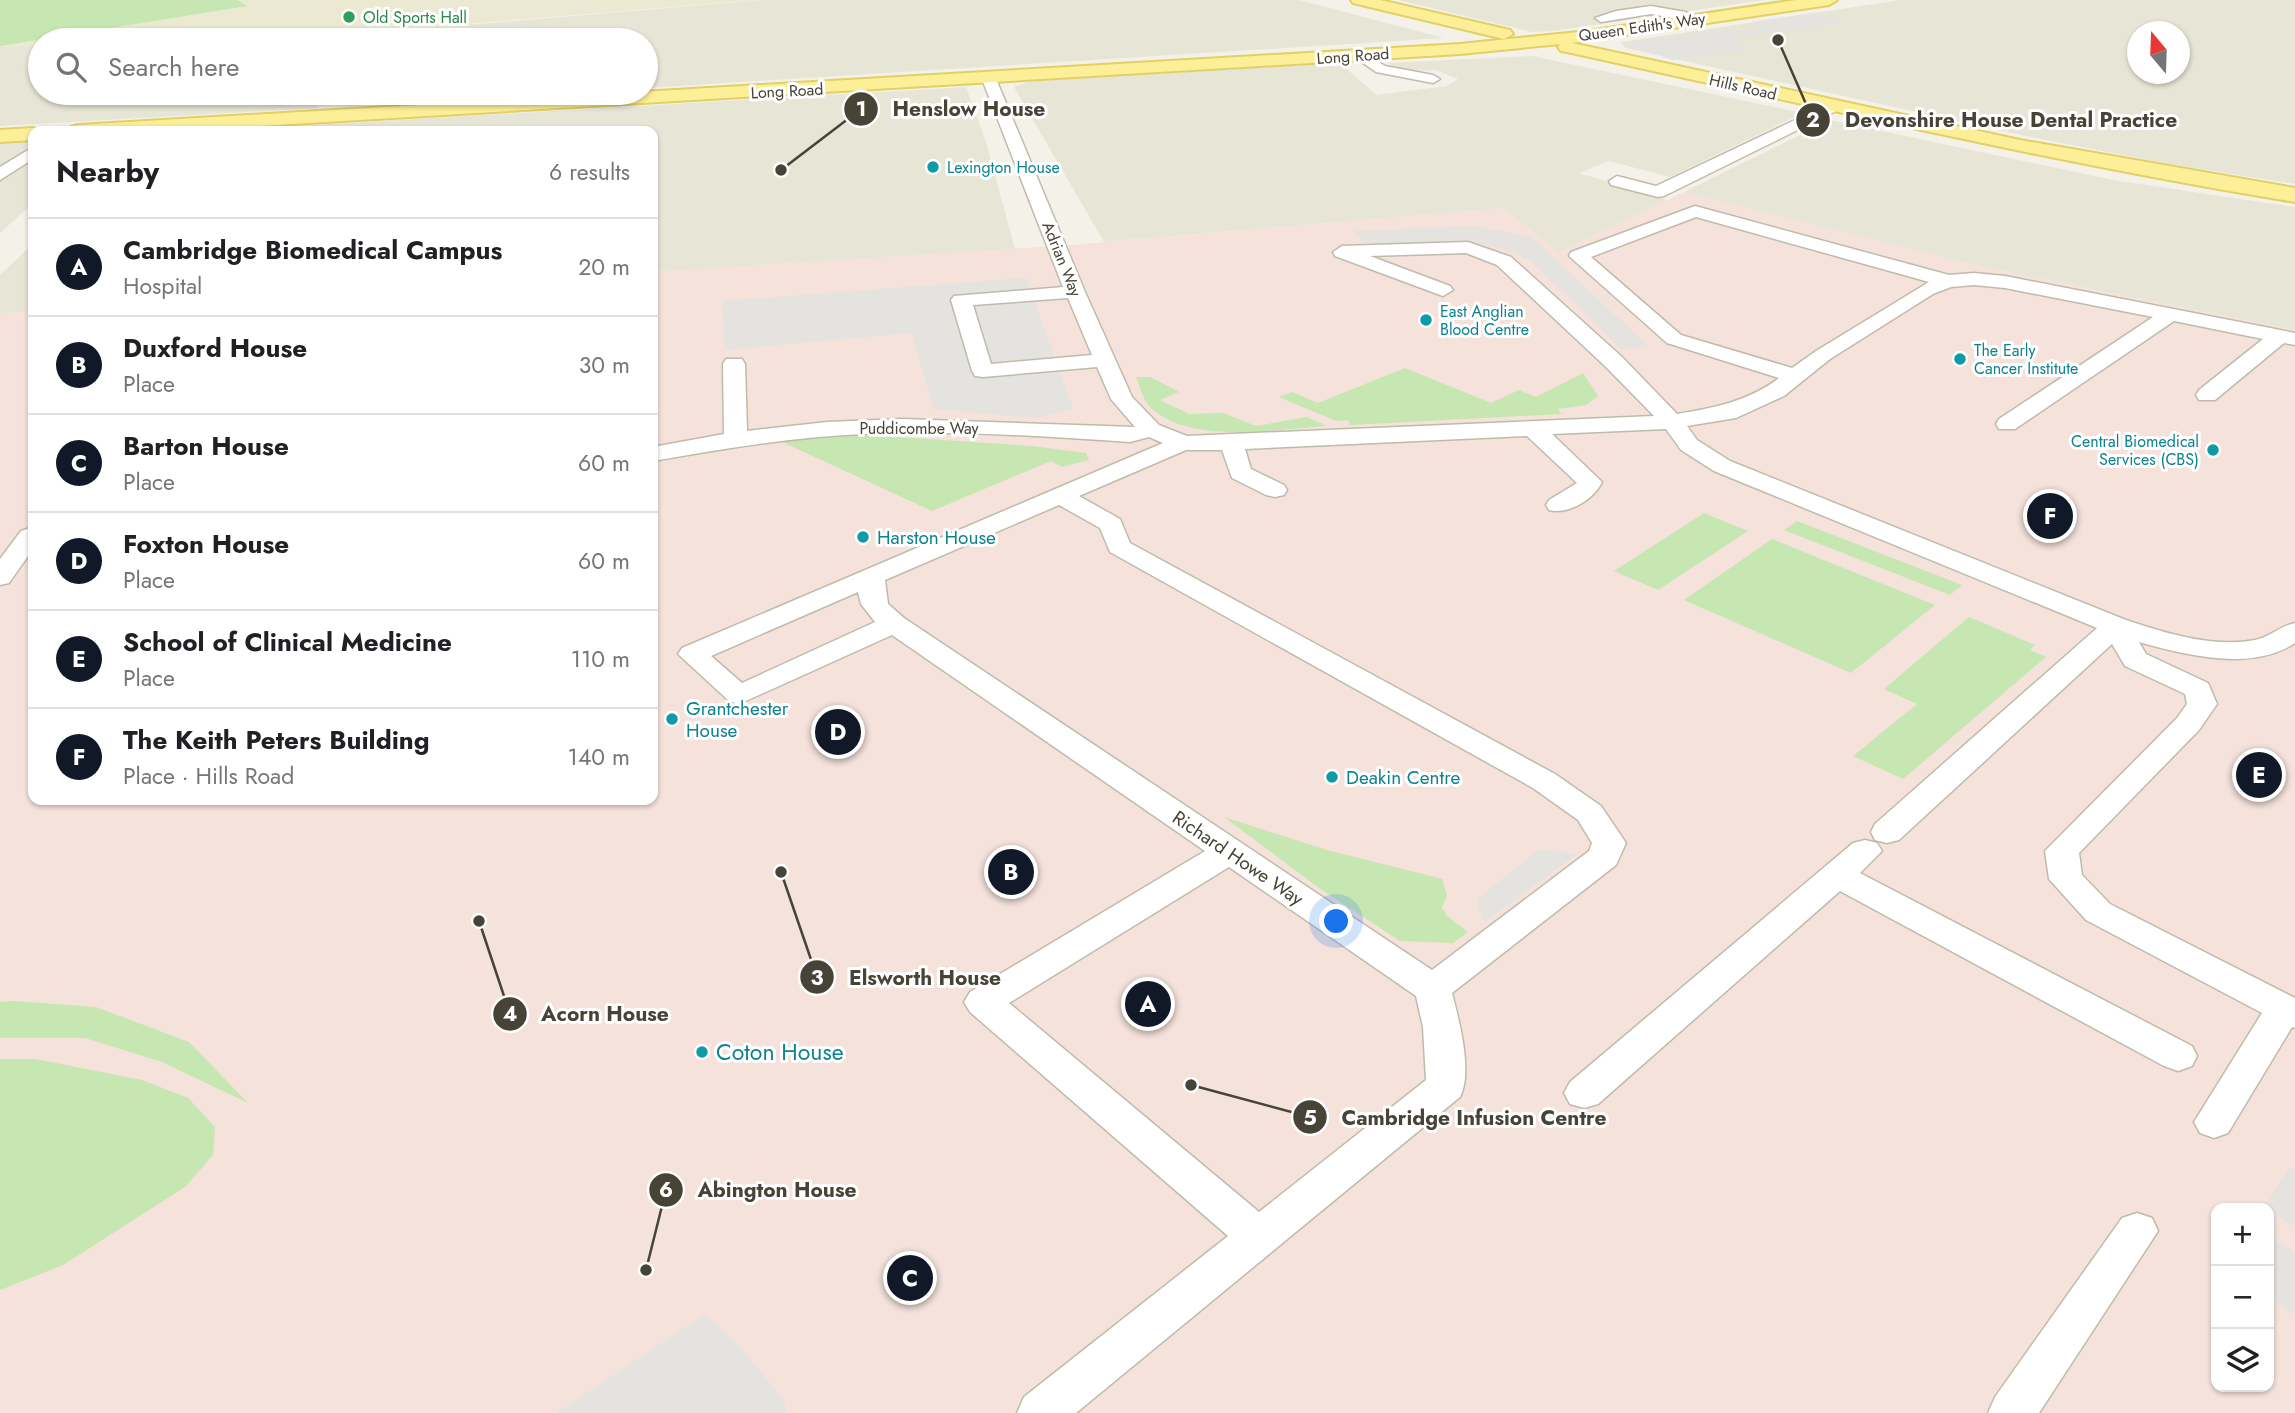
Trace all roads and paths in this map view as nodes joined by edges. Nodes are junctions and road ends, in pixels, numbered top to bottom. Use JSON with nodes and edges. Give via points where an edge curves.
{"nodes":[{"id":1,"x":1359,"y":0,"type":"edge"},
{"id":2,"x":1829,"y":0,"type":"edge"},
{"id":3,"x":1601,"y":18,"type":"dead end"},
{"id":4,"x":1700,"y":19,"type":"junction"},
{"id":5,"x":1537,"y":41,"type":"junction"},
{"id":6,"x":1361,"y":55,"type":"junction"},
{"id":7,"x":989,"y":79,"type":"junction"},
{"id":8,"x":1433,"y":79,"type":"dead end"},
{"id":9,"x":658,"y":98,"type":"edge"},
{"id":10,"x":534,"y":105,"type":"edge"},
{"id":11,"x":1833,"y":107,"type":"junction"},
{"id":12,"x":166,"y":126,"type":"edge"},
{"id":13,"x":28,"y":134,"type":"edge"},
{"id":14,"x":0,"y":136,"type":"edge"},
{"id":15,"x":28,"y":155,"type":"edge"},
{"id":16,"x":0,"y":175,"type":"edge"},
{"id":17,"x":1617,"y":181,"type":"dead end"},
{"id":18,"x":2295,"y":195,"type":"edge"},
{"id":19,"x":1948,"y":281,"type":"junction"},
{"id":20,"x":1443,"y":290,"type":"dead end"},
{"id":21,"x":1075,"y":292,"type":"junction"},
{"id":22,"x":2171,"y":314,"type":"junction"},
{"id":23,"x":2287,"y":337,"type":"edge"},
{"id":24,"x":1104,"y":360,"type":"junction"},
{"id":25,"x":734,"y":364,"type":"dead end"},
{"id":26,"x":1795,"y":376,"type":"junction"},
{"id":27,"x":2207,"y":395,"type":"dead end"},
{"id":28,"x":1672,"y":422,"type":"junction"},
{"id":29,"x":2007,"y":424,"type":"dead end"},
{"id":30,"x":1533,"y":429,"type":"junction"},
{"id":31,"x":1151,"y":430,"type":"junction"},
{"id":32,"x":736,"y":439,"type":"junction"},
{"id":33,"x":1183,"y":443,"type":"junction"},
{"id":34,"x":1232,"y":444,"type":"junction"},
{"id":35,"x":658,"y":453,"type":"edge"},
{"id":36,"x":1275,"y":490,"type":"dead end"},
{"id":37,"x":1060,"y":496,"type":"junction"},
{"id":38,"x":1558,"y":505,"type":"dead end"},
{"id":39,"x":28,"y":536,"type":"edge"},
{"id":40,"x":0,"y":538,"type":"edge"},
{"id":41,"x":28,"y":541,"type":"edge"},
{"id":42,"x":872,"y":576,"type":"junction"},
{"id":43,"x":0,"y":577,"type":"edge"},
{"id":44,"x":894,"y":624,"type":"junction"},
{"id":45,"x":2116,"y":626,"type":"junction"},
{"id":46,"x":2295,"y":631,"type":"edge"},
{"id":47,"x":1228,"y":852,"type":"junction"},
{"id":48,"x":1838,"y":876,"type":"junction"},
{"id":49,"x":1433,"y":989,"type":"junction"},
{"id":50,"x":2289,"y":1011,"type":"edge"},
{"id":51,"x":2178,"y":1056,"type":"dead end"},
{"id":52,"x":1584,"y":1093,"type":"dead end"},
{"id":53,"x":2214,"y":1122,"type":"dead end"},
{"id":54,"x":2137,"y":1231,"type":"dead end"},
{"id":55,"x":1258,"y":1236,"type":"junction"},
{"id":56,"x":1041,"y":1413,"type":"edge"},
{"id":57,"x":2012,"y":1413,"type":"edge"}],
"edges":[{"from":1,"to":5,"type":"main road","name":"Hills Road"},
{"from":2,"to":4,"type":"main road","name":"Queen Edith's Way"},
{"from":3,"to":4,"type":"lane","via":[[1642,8]]},
{"from":4,"to":5,"type":"main road","name":"Queen Edith's Way"},
{"from":5,"to":6,"type":"main road","name":"Long Road"},
{"from":5,"to":11,"type":"main road","name":"Hills Road"},
{"from":6,"to":7,"type":"main road","name":"Long Road"},
{"from":6,"to":8,"type":"lane","via":[[1381,69]]},
{"from":7,"to":9,"type":"main road","name":"Long Road"},
{"from":7,"to":21,"type":"lane","name":"Adrian Way"},
{"from":10,"to":12,"type":"main road","name":"Long Road"},
{"from":11,"to":17,"type":"lane","via":[[1658,192]]},
{"from":11,"to":18,"type":"main road","name":"Hills Road","via":[[2064,156]]},
{"from":13,"to":14,"type":"main road"},
{"from":15,"to":16,"type":"lane"},
{"from":19,"to":22,"type":"lane","via":[[2005,282]]},
{"from":19,"to":26,"type":"lane","via":[[1926,290]]},
{"from":19,"to":26,"type":"lane","via":[[1695,211],[1578,256],[1674,339]]},
{"from":20,"to":28,"type":"lane","via":[[1342,252],[1468,248],[1504,261],[1615,362]]},
{"from":21,"to":24,"type":"lane","name":"Adrian Way"},
{"from":21,"to":24,"type":"lane","via":[[961,300],[983,371]]},
{"from":22,"to":23,"type":"lane"},
{"from":22,"to":29,"type":"lane"},
{"from":23,"to":27,"type":"lane"},
{"from":24,"to":31,"type":"lane","name":"Adrian Way","via":[[1122,399]]},
{"from":25,"to":32,"type":"lane"},
{"from":26,"to":28,"type":"lane","via":[[1776,391],[1728,413]]},
{"from":28,"to":30,"type":"lane"},
{"from":28,"to":45,"type":"lane","via":[[1689,445],[1722,466]]},
{"from":30,"to":34,"type":"lane"},
{"from":30,"to":38,"type":"lane","via":[[1590,482],[1586,490]]},
{"from":31,"to":32,"type":"lane","name":"Puddicombe Way","via":[[1130,435],[925,426],[828,429]]},
{"from":31,"to":33,"type":"lane","name":"Puddicombe Way"},
{"from":32,"to":35,"type":"lane","name":"Puddicombe Way"},
{"from":33,"to":34,"type":"lane"},
{"from":33,"to":37,"type":"lane"},
{"from":34,"to":36,"type":"lane","via":[[1240,473]]},
{"from":37,"to":42,"type":"lane"},
{"from":37,"to":49,"type":"lane","via":[[1111,524],[1119,547],[1544,781],[1590,813],[1608,843],[1604,857]]},
{"from":39,"to":40,"type":"lane"},
{"from":41,"to":43,"type":"lane"},
{"from":42,"to":44,"type":"lane","name":"Richard Howe Way","via":[[870,597]]},
{"from":42,"to":44,"type":"lane","via":[[692,654],[739,695]]},
{"from":44,"to":47,"type":"lane","name":"Richard Howe Way"},
{"from":45,"to":46,"type":"lane","via":[[2159,641],[2239,651],[2266,647]]},
{"from":45,"to":48,"type":"lane"},
{"from":45,"to":50,"type":"lane","via":[[2135,660],[2197,689],[2202,704],[2188,724],[2062,851],[2066,879],[2098,912]]},
{"from":47,"to":49,"type":"lane","name":"Richard Howe Way"},
{"from":47,"to":55,"type":"lane","via":[[984,1002]]},
{"from":48,"to":51,"type":"lane"},
{"from":48,"to":52,"type":"lane"},
{"from":49,"to":55,"type":"lane","via":[[1442,1027],[1446,1086]]},
{"from":50,"to":53,"type":"lane"},
{"from":54,"to":57,"type":"lane"},
{"from":55,"to":56,"type":"lane"}]}
